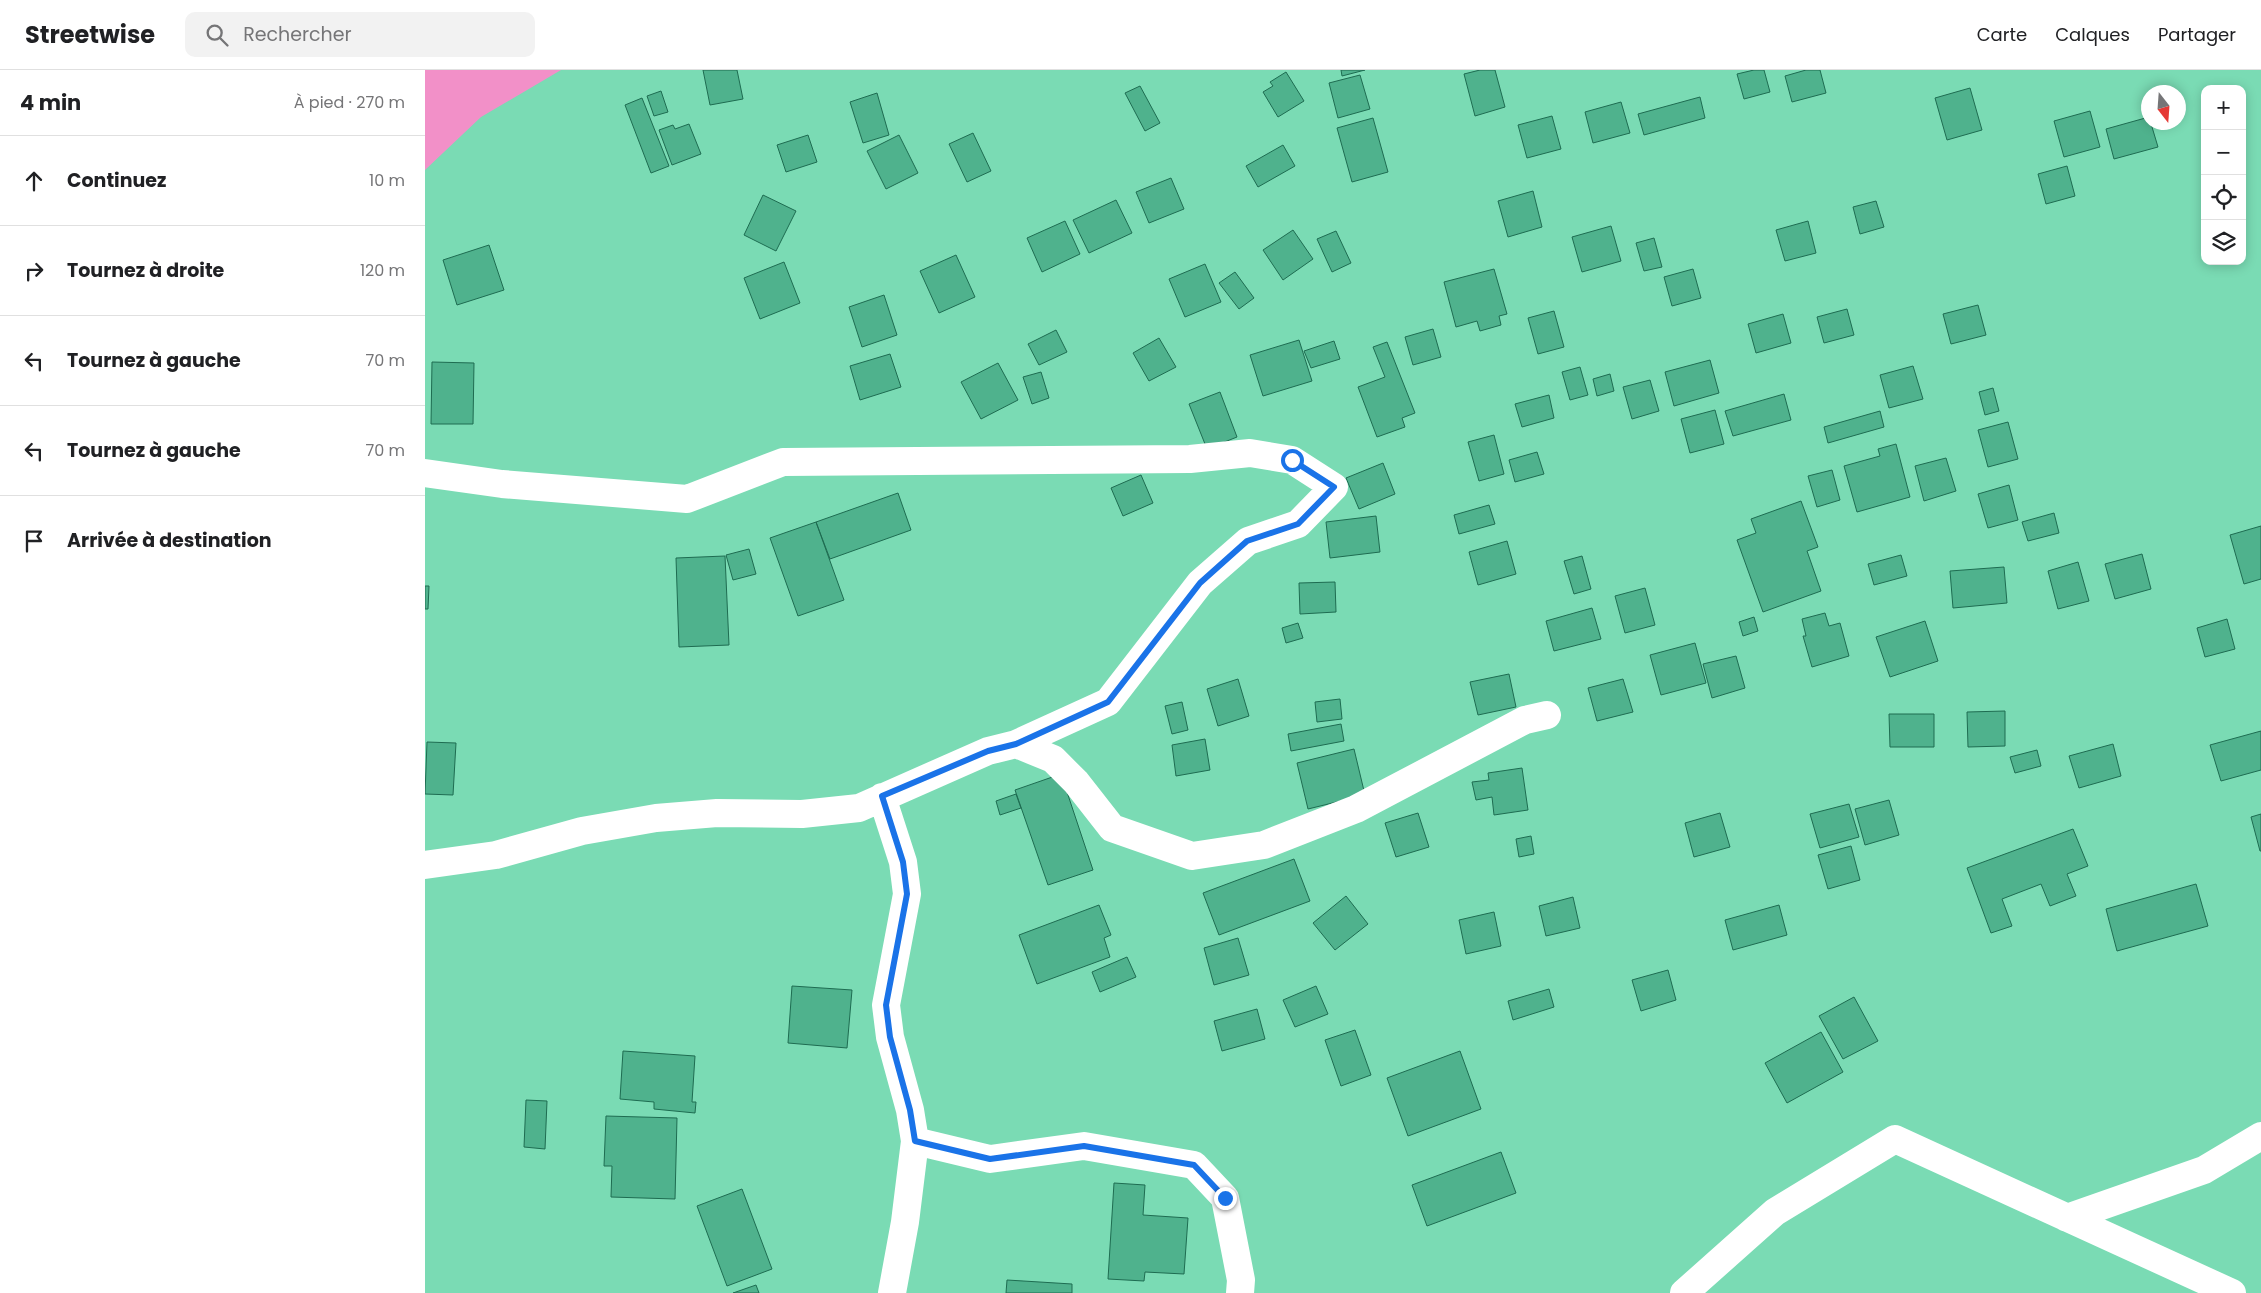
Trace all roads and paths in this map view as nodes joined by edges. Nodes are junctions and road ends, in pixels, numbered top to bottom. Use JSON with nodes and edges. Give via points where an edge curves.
{"nodes":[{"id":1,"x":425,"y":473,"type":"edge"},
{"id":2,"x":1547,"y":715,"type":"dead end"},
{"id":3,"x":1016,"y":744,"type":"junction"},
{"id":4,"x":882,"y":796,"type":"junction"},
{"id":5,"x":425,"y":865,"type":"edge"},
{"id":6,"x":2261,"y":1136,"type":"edge"},
{"id":7,"x":915,"y":1141,"type":"junction"},
{"id":8,"x":2067,"y":1218,"type":"junction"},
{"id":9,"x":892,"y":1293,"type":"edge"},
{"id":10,"x":1240,"y":1293,"type":"edge"},
{"id":11,"x":1684,"y":1293,"type":"edge"},
{"id":12,"x":2232,"y":1293,"type":"edge"}],
"edges":[{"from":1,"to":3,"type":"street","via":[[502,484],[687,499],[783,462],[1190,459],[1250,453],[1292,460],[1334,487],[1298,524],[1247,541],[1200,583],[1108,702]]},
{"from":2,"to":3,"type":"street","via":[[1525,720],[1356,809],[1264,845],[1193,856],[1111,828],[1076,782],[1053,759]]},
{"from":3,"to":4,"type":"street","via":[[988,751]]},
{"from":4,"to":5,"type":"street","via":[[859,808],[801,814],[717,813],[656,818],[582,831],[496,855]]},
{"from":4,"to":7,"type":"street","via":[[903,862],[907,894],[886,1005],[890,1037]]},
{"from":6,"to":8,"type":"street","via":[[2204,1170]]},
{"from":7,"to":9,"type":"street"},
{"from":7,"to":10,"type":"street","via":[[990,1159],[1084,1146],[1194,1165],[1225,1198],[1241,1280]]},
{"from":8,"to":11,"type":"street","via":[[1895,1139],[1775,1212]]},
{"from":8,"to":12,"type":"street"}]}
